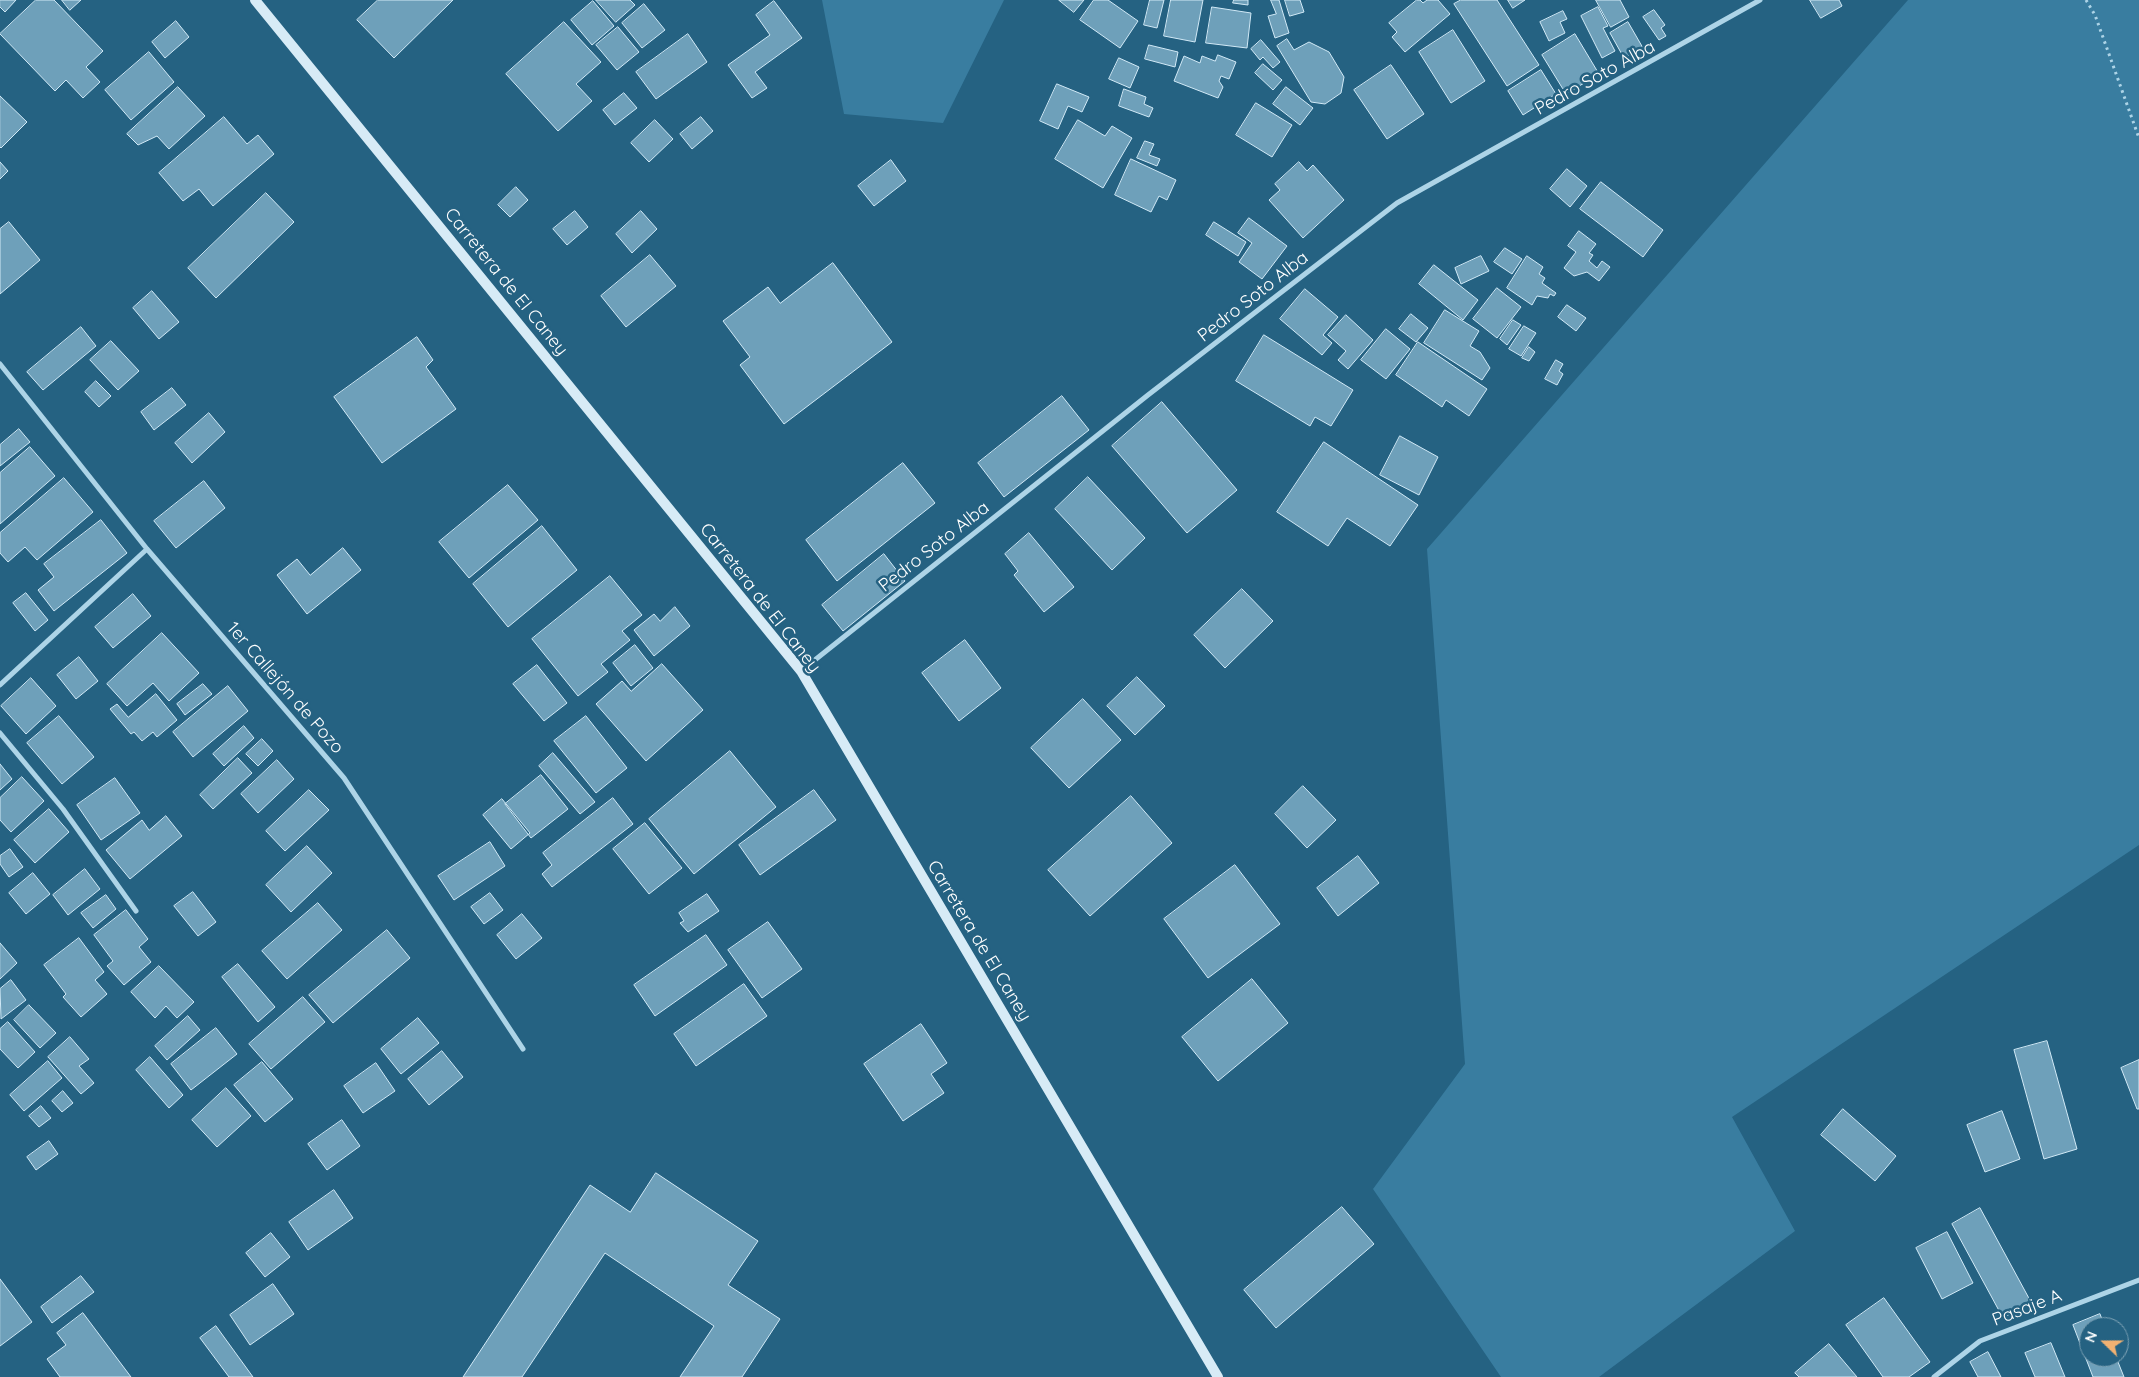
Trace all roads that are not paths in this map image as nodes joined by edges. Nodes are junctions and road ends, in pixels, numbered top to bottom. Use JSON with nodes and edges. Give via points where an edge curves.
{"nodes":[{"id":1,"x":255,"y":0,"type":"edge"},
{"id":2,"x":1760,"y":0,"type":"edge"},
{"id":3,"x":0,"y":364,"type":"edge"},
{"id":4,"x":147,"y":549,"type":"junction"},
{"id":5,"x":800,"y":671,"type":"junction"},
{"id":6,"x":0,"y":685,"type":"edge"},
{"id":7,"x":0,"y":733,"type":"edge"},
{"id":8,"x":136,"y":911,"type":"dead end"},
{"id":9,"x":522,"y":1049,"type":"dead end"},
{"id":10,"x":2139,"y":1280,"type":"edge"},
{"id":11,"x":1218,"y":1377,"type":"edge"},
{"id":12,"x":1934,"y":1377,"type":"edge"}],
"edges":[{"from":1,"to":5,"type":"main road","name":"Carretera de El Caney"},
{"from":2,"to":5,"type":"street","name":"Pedro Soto Alba","via":[[1397,203],[1148,395]]},
{"from":3,"to":4,"type":"street","name":"1er Callejón de Pozo"},
{"from":4,"to":6,"type":"street"},
{"from":4,"to":9,"type":"street","name":"1er Callejón de Pozo","via":[[344,778]]},
{"from":5,"to":11,"type":"main road","name":"Carretera de El Caney"},
{"from":7,"to":8,"type":"street","via":[[63,810]]},
{"from":10,"to":12,"type":"street","name":"Pasaje A","via":[[1980,1340]]}]}
